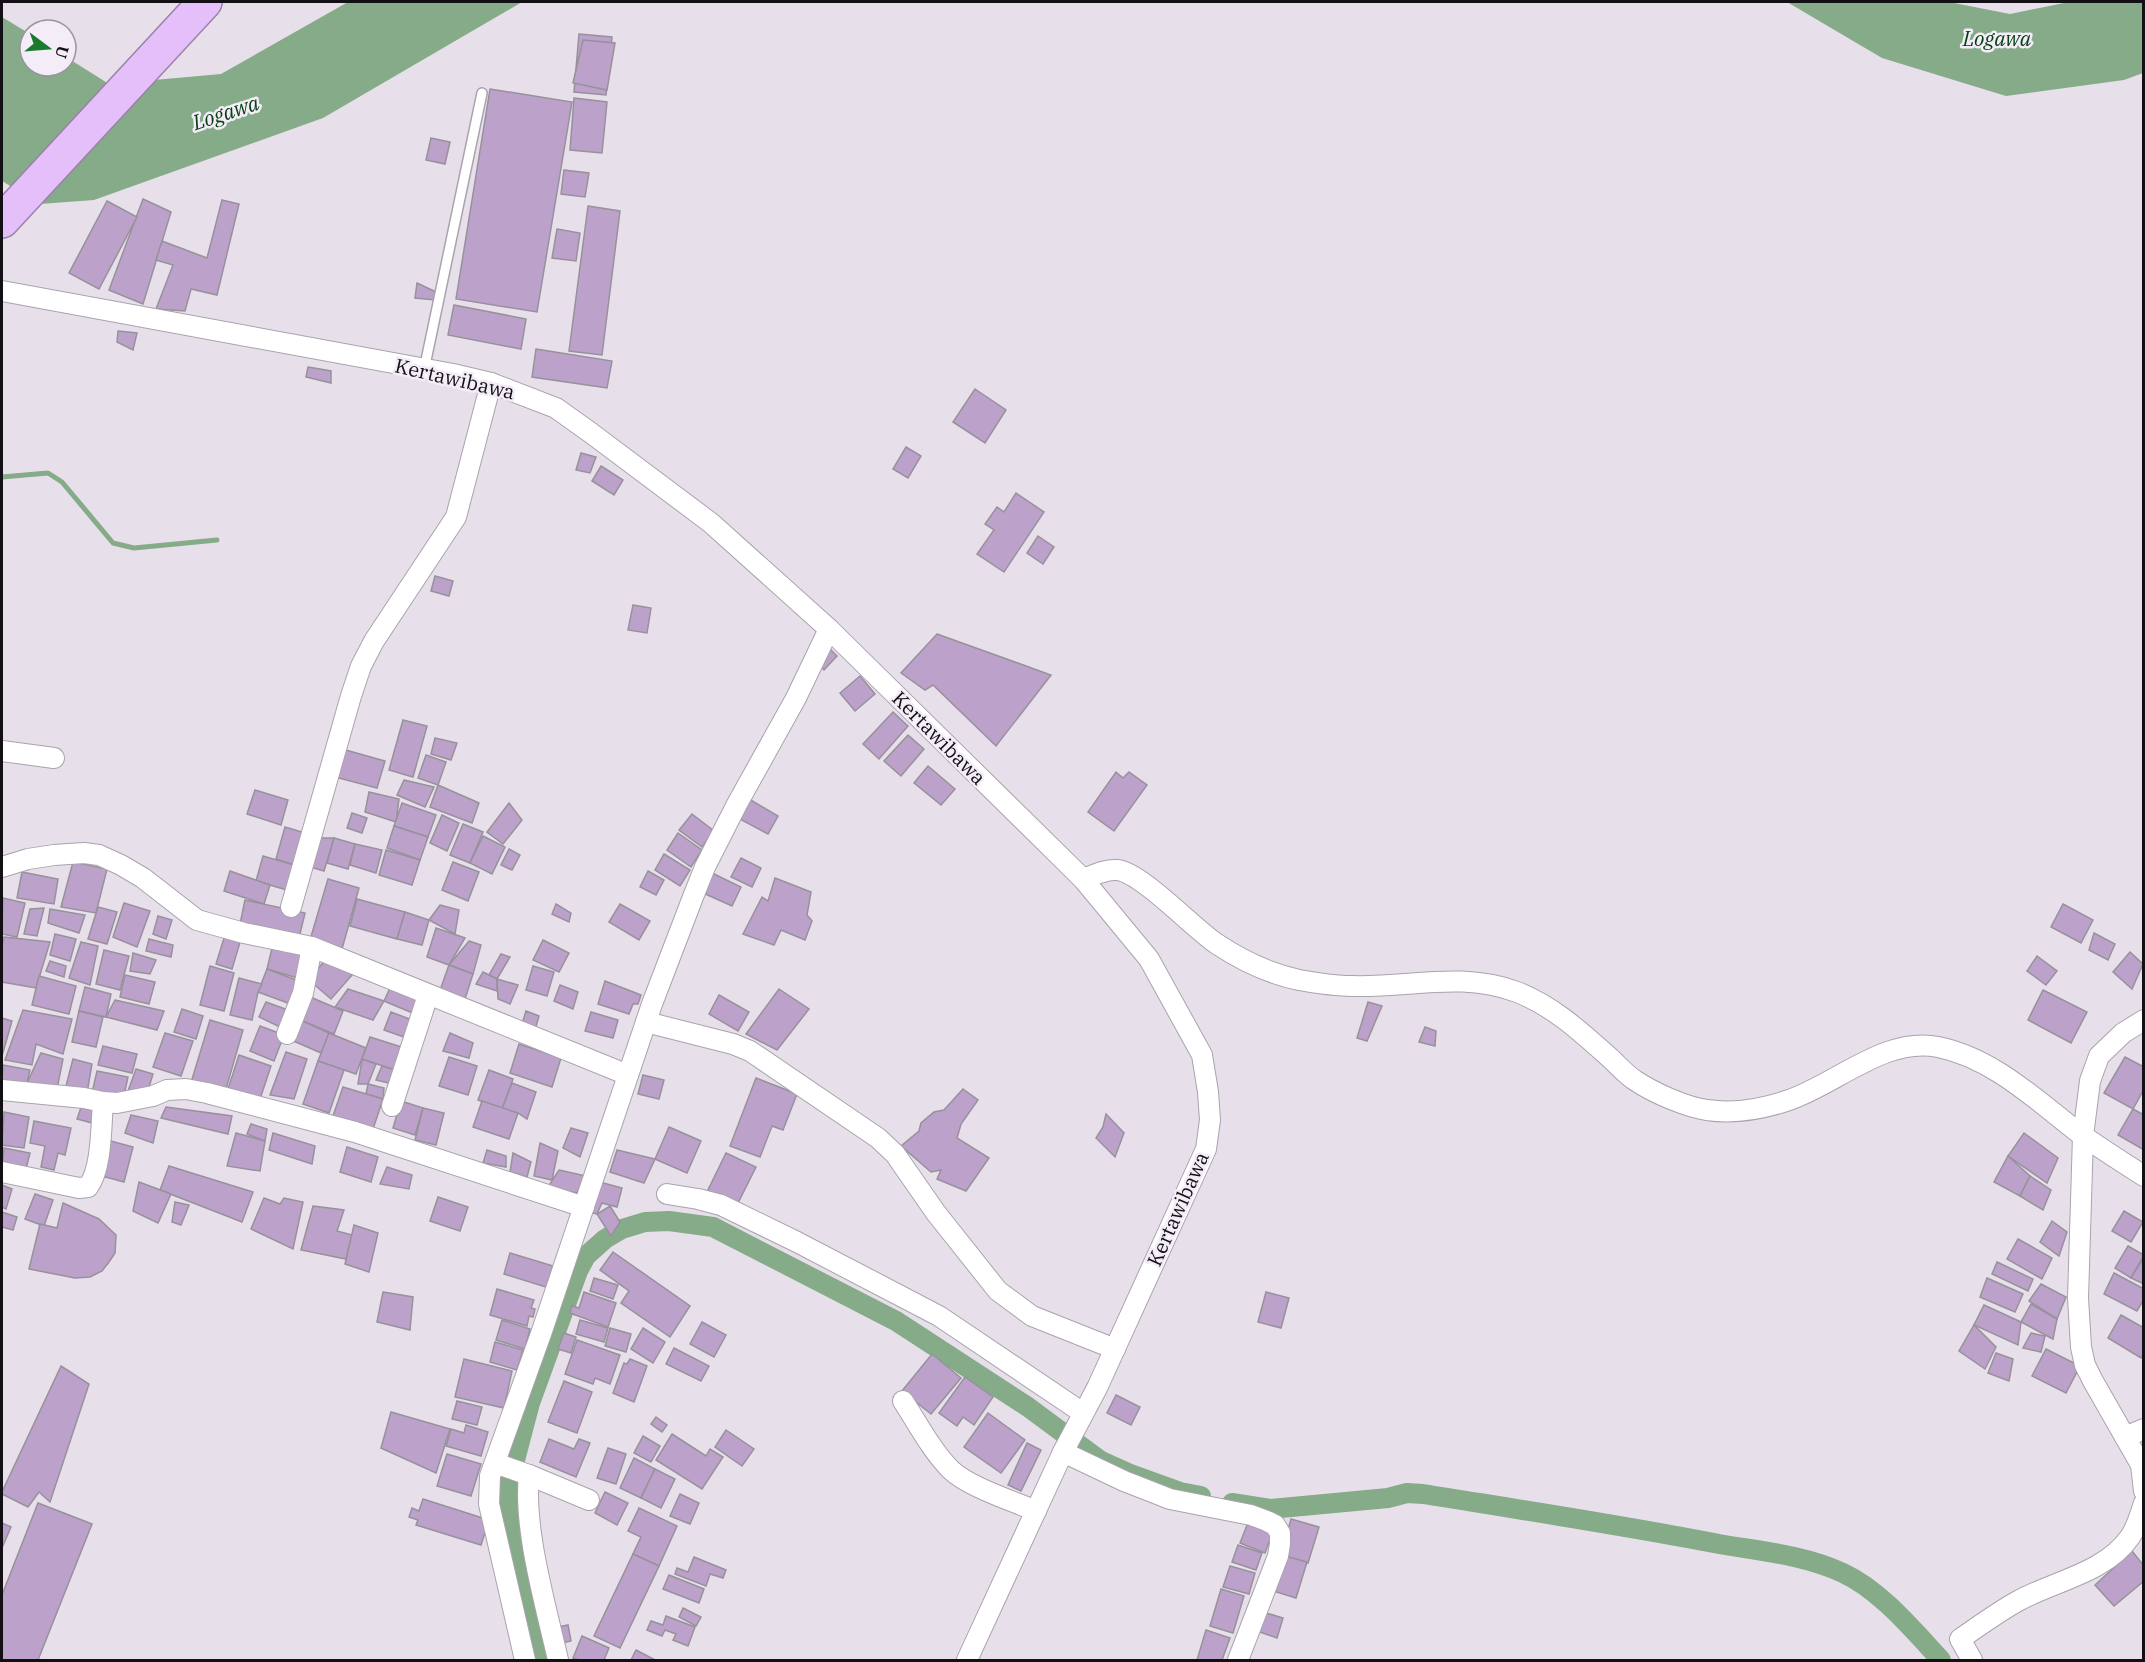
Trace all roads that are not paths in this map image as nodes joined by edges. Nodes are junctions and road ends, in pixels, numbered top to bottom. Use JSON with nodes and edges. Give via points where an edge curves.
{"nodes":[{"id":1,"x":206,"y":2,"type":"edge"},
{"id":2,"x":483,"y":93,"type":"dead end"},
{"id":3,"x":2,"y":221,"type":"edge"},
{"id":4,"x":2,"y":291,"type":"edge"},
{"id":5,"x":424,"y":370,"type":"junction"},
{"id":6,"x":491,"y":384,"type":"junction"},
{"id":7,"x":829,"y":629,"type":"junction"},
{"id":8,"x":2,"y":751,"type":"edge"},
{"id":9,"x":54,"y":758,"type":"dead end"},
{"id":10,"x":2,"y":867,"type":"edge"},
{"id":11,"x":1083,"y":879,"type":"junction"},
{"id":12,"x":291,"y":907,"type":"dead end"},
{"id":13,"x":312,"y":947,"type":"junction"},
{"id":14,"x":428,"y":995,"type":"junction"},
{"id":15,"x":2144,"y":1020,"type":"edge"},
{"id":16,"x":646,"y":1022,"type":"junction"},
{"id":17,"x":287,"y":1034,"type":"dead end"},
{"id":18,"x":628,"y":1075,"type":"junction"},
{"id":19,"x":2,"y":1090,"type":"edge"},
{"id":20,"x":103,"y":1102,"type":"junction"},
{"id":21,"x":392,"y":1106,"type":"dead end"},
{"id":22,"x":2092,"y":1142,"type":"junction"},
{"id":23,"x":2,"y":1172,"type":"edge"},
{"id":24,"x":2144,"y":1176,"type":"edge"},
{"id":25,"x":667,"y":1194,"type":"dead end"},
{"id":26,"x":584,"y":1207,"type":"junction"},
{"id":27,"x":1113,"y":1354,"type":"junction"},
{"id":28,"x":903,"y":1401,"type":"dead end"},
{"id":29,"x":1081,"y":1418,"type":"junction"},
{"id":30,"x":2134,"y":1433,"type":"edge"},
{"id":31,"x":1064,"y":1449,"type":"junction"},
{"id":32,"x":509,"y":1468,"type":"junction"},
{"id":33,"x":2144,"y":1491,"type":"edge"},
{"id":34,"x":589,"y":1500,"type":"dead end"},
{"id":35,"x":2144,"y":1503,"type":"edge"},
{"id":36,"x":1036,"y":1511,"type":"junction"},
{"id":37,"x":525,"y":1660,"type":"edge"},
{"id":38,"x":558,"y":1660,"type":"edge"},
{"id":39,"x":968,"y":1660,"type":"edge"},
{"id":40,"x":1238,"y":1660,"type":"edge"},
{"id":41,"x":1972,"y":1660,"type":"edge"}],
"edges":[{"from":1,"to":3,"type":"highway"},
{"from":2,"to":5,"type":"lane"},
{"from":4,"to":5,"type":"street","name":"Kertawibawa"},
{"from":5,"to":6,"type":"street","name":"Kertawibawa"},
{"from":6,"to":7,"type":"street","name":"Kertawibawa","via":[[556,408],[591,432],[711,523]]},
{"from":6,"to":12,"type":"street","via":[[456,517],[361,666]]},
{"from":7,"to":11,"type":"street","name":"Kertawibawa"},
{"from":7,"to":16,"type":"street","via":[[705,867]]},
{"from":8,"to":9,"type":"street"},
{"from":10,"to":13,"type":"street","via":[[54,855],[99,855],[143,878],[197,920]]},
{"from":11,"to":22,"type":"street","via":[[1112,870],[1130,874],[1217,944],[1289,978],[1354,986],[1475,981],[1517,992],[1549,1007],[1635,1081],[1707,1110],[1748,1111],[1791,1100],[1883,1054],[1916,1044],[1939,1047],[1985,1064]]},
{"from":11,"to":27,"type":"street","name":"Kertawibawa","via":[[1149,959],[1202,1055],[1210,1120],[1202,1159]]},
{"from":13,"to":14,"type":"street"},
{"from":13,"to":17,"type":"street","via":[[303,993]]},
{"from":14,"to":18,"type":"street"},
{"from":14,"to":21,"type":"street"},
{"from":15,"to":22,"type":"street","via":[[2099,1056],[2090,1080]]},
{"from":16,"to":18,"type":"street"},
{"from":16,"to":27,"type":"street","via":[[750,1051],[878,1138],[895,1154],[998,1291],[1032,1316]]},
{"from":18,"to":26,"type":"street"},
{"from":19,"to":20,"type":"street"},
{"from":20,"to":23,"type":"street","via":[[98,1153],[88,1187]]},
{"from":20,"to":26,"type":"street","via":[[117,1103],[167,1090],[207,1093],[364,1135]]},
{"from":22,"to":24,"type":"street"},
{"from":22,"to":30,"type":"street","via":[[2078,1298],[2081,1347],[2092,1381]]},
{"from":25,"to":29,"type":"street","via":[[721,1205],[929,1311]]},
{"from":26,"to":32,"type":"street"},
{"from":27,"to":29,"type":"street","name":"Kertawibawa"},
{"from":28,"to":36,"type":"street","via":[[953,1472]]},
{"from":29,"to":31,"type":"street","name":"Kertawibawa"},
{"from":30,"to":33,"type":"street"},
{"from":31,"to":36,"type":"street","name":"Kertawibawa"},
{"from":31,"to":40,"type":"street","via":[[1124,1481],[1170,1499],[1251,1515],[1275,1525],[1280,1533],[1278,1556]]},
{"from":32,"to":34,"type":"street"},
{"from":32,"to":37,"type":"street","via":[[490,1476],[489,1504]]},
{"from":32,"to":38,"type":"street","via":[[527,1492],[534,1547]]},
{"from":35,"to":41,"type":"street","via":[[2130,1538],[2117,1551],[2092,1569],[2020,1600],[1960,1641]]},
{"from":36,"to":39,"type":"street","name":"Kertawibawa"}]}
